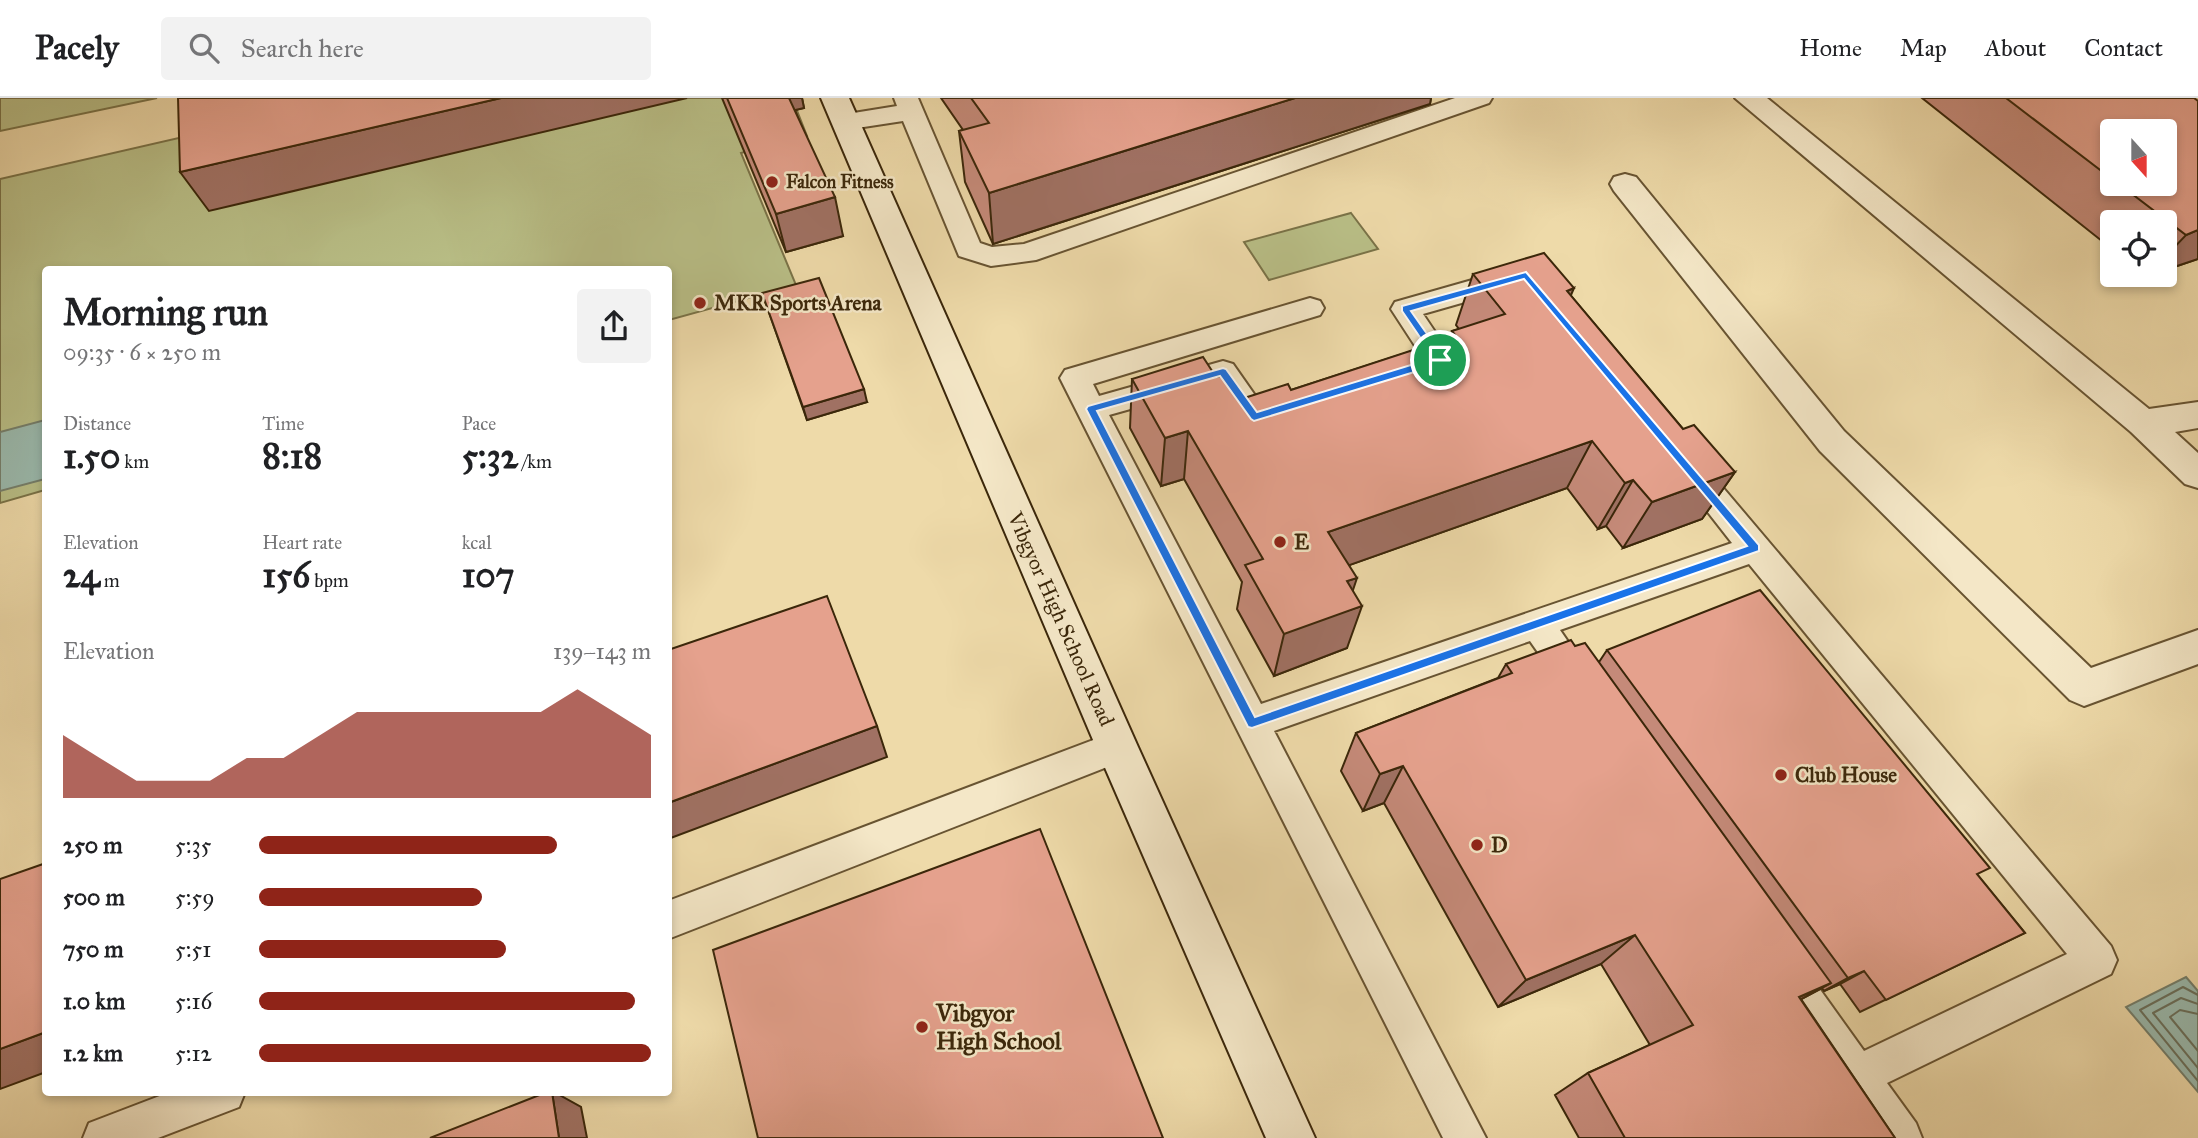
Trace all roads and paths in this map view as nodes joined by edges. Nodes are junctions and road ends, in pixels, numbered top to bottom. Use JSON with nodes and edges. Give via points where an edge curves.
{"nodes":[{"id":1,"x":1480,"y":98,"type":"edge"},
{"id":2,"x":1749,"y":98,"type":"edge"},
{"id":3,"x":909,"y":105,"type":"edge"},
{"id":4,"x":840,"y":110,"type":"edge"},
{"id":5,"x":1625,"y":184,"type":"dead end"},
{"id":6,"x":1535,"y":286,"type":"edge"},
{"id":7,"x":1310,"y":308,"type":"dead end"},
{"id":8,"x":1387,"y":376,"type":"edge"},
{"id":9,"x":1307,"y":400,"type":"edge"},
{"id":10,"x":1091,"y":409,"type":"junction"},
{"id":11,"x":2198,"y":415,"type":"edge"},
{"id":12,"x":2143,"y":423,"type":"junction"},
{"id":13,"x":1667,"y":443,"type":"edge"},
{"id":14,"x":2198,"y":474,"type":"edge"},
{"id":15,"x":1755,"y":548,"type":"junction"},
{"id":16,"x":1537,"y":624,"type":"junction"},
{"id":17,"x":2198,"y":647,"type":"edge"},
{"id":18,"x":1601,"y":714,"type":"edge"},
{"id":19,"x":1252,"y":723,"type":"junction"},
{"id":20,"x":1117,"y":747,"type":"junction"},
{"id":21,"x":672,"y":918,"type":"edge"},
{"id":22,"x":1761,"y":940,"type":"edge"},
{"id":23,"x":1857,"y":1076,"type":"junction"},
{"id":24,"x":214,"y":1096,"type":"edge"},
{"id":25,"x":104,"y":1138,"type":"edge"},
{"id":26,"x":1291,"y":1138,"type":"edge"},
{"id":27,"x":1465,"y":1138,"type":"edge"},
{"id":28,"x":1901,"y":1138,"type":"edge"}],
"edges":[{"from":1,"to":3,"type":"lane","via":[[1026,253],[991,257],[969,249]]},
{"from":2,"to":12,"type":"street"},
{"from":3,"to":4,"type":"lane"},
{"from":4,"to":20,"type":"street","name":"Vibgyor High School Road"},
{"from":5,"to":17,"type":"street","via":[[1832,441],[2084,688]]},
{"from":6,"to":8,"type":"lane","via":[[1526,275],[1405,309],[1440,360]]},
{"from":7,"to":10,"type":"lane","via":[[1075,378]]},
{"from":9,"to":10,"type":"lane","via":[[1254,417],[1223,372]]},
{"from":10,"to":19,"type":"lane"},
{"from":11,"to":12,"type":"street"},
{"from":12,"to":14,"type":"street"},
{"from":13,"to":15,"type":"lane"},
{"from":15,"to":16,"type":"lane"},
{"from":15,"to":23,"type":"lane","via":[[2097,960]]},
{"from":16,"to":18,"type":"lane"},
{"from":16,"to":19,"type":"lane"},
{"from":19,"to":27,"type":"lane"},
{"from":20,"to":21,"type":"lane"},
{"from":20,"to":26,"type":"street","name":"Vibgyor High School Road"},
{"from":22,"to":23,"type":"lane"},
{"from":23,"to":28,"type":"lane"},
{"from":24,"to":25,"type":"lane"}]}
